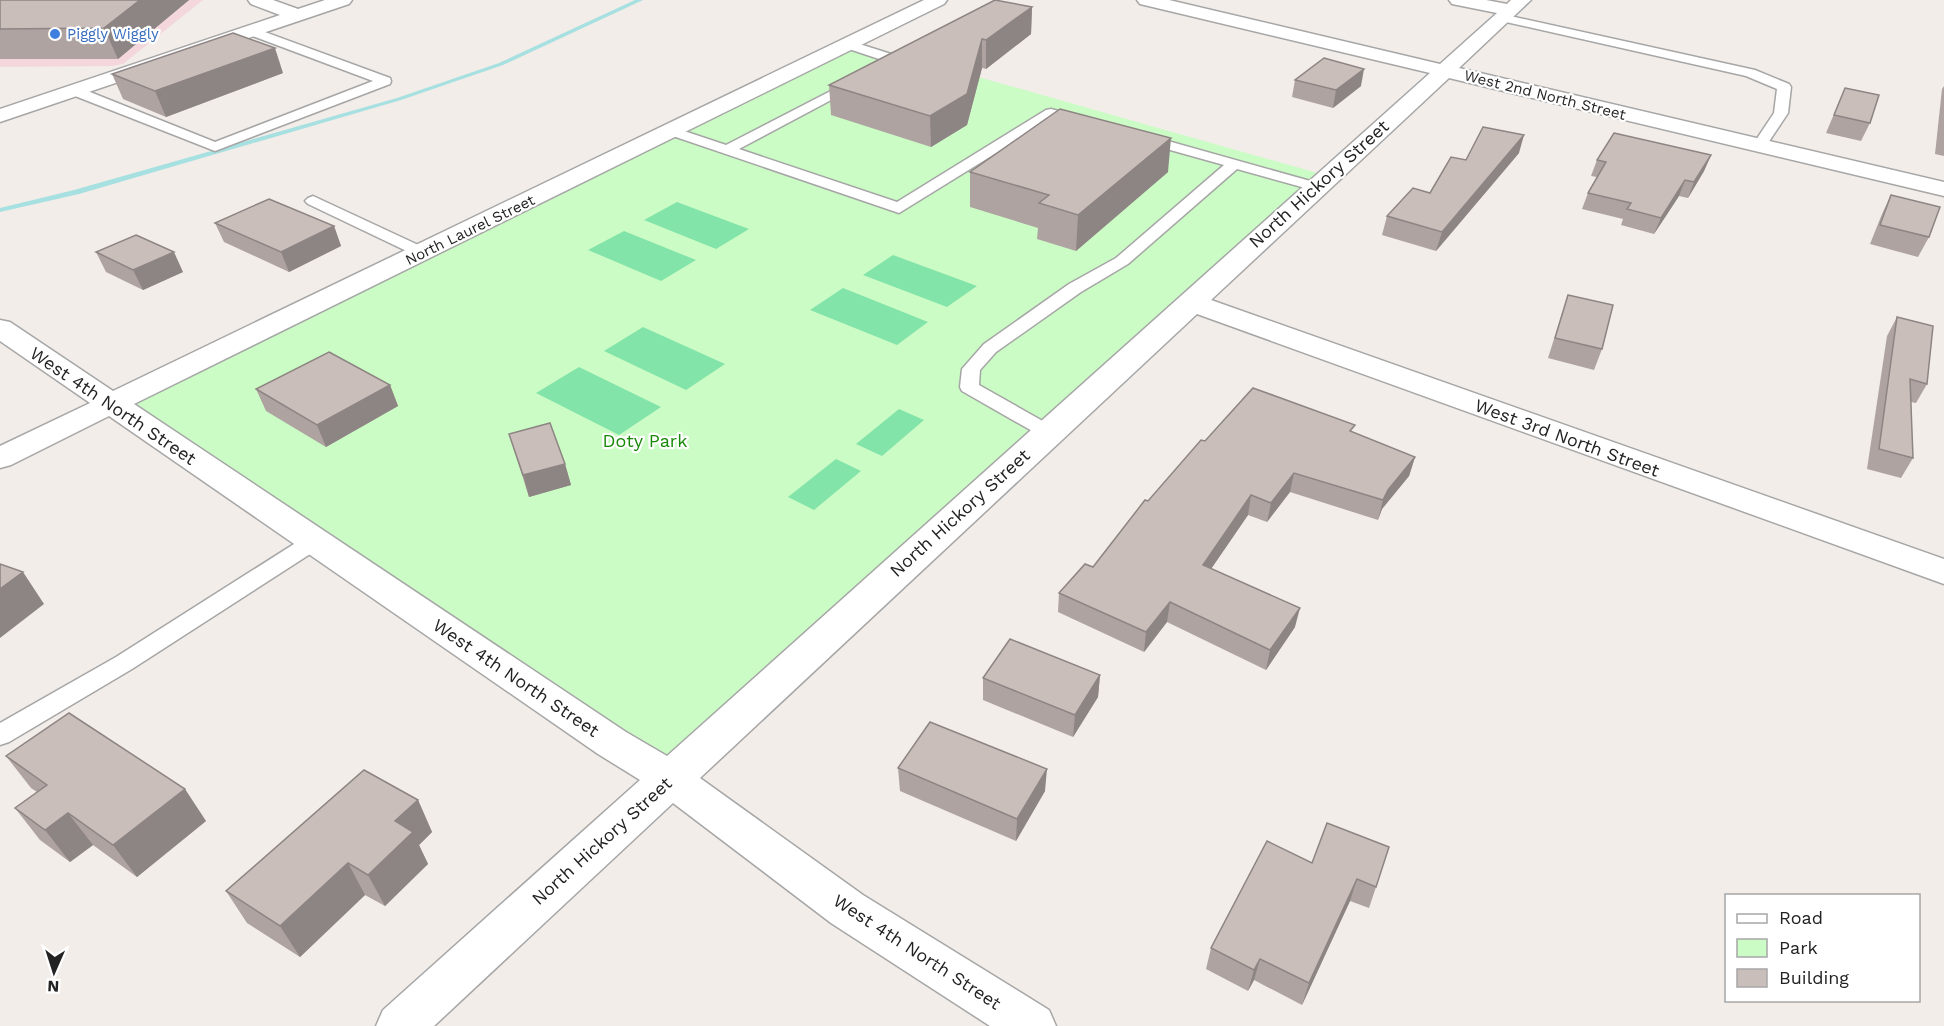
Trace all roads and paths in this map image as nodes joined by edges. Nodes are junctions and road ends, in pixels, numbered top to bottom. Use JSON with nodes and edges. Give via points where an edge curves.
{"nodes":[{"id":1,"x":257,"y":0,"type":"edge"},
{"id":2,"x":343,"y":0,"type":"edge"},
{"id":3,"x":938,"y":0,"type":"edge"},
{"id":4,"x":1146,"y":0,"type":"edge"},
{"id":5,"x":1458,"y":0,"type":"edge"},
{"id":6,"x":1511,"y":9,"type":"edge"},
{"id":7,"x":296,"y":15,"type":"junction"},
{"id":8,"x":251,"y":31,"type":"junction"},
{"id":9,"x":850,"y":45,"type":"junction"},
{"id":10,"x":1443,"y":70,"type":"junction"},
{"id":11,"x":75,"y":91,"type":"junction"},
{"id":12,"x":0,"y":116,"type":"edge"},
{"id":13,"x":1097,"y":125,"type":"edge"},
{"id":14,"x":672,"y":132,"type":"junction"},
{"id":15,"x":1131,"y":135,"type":"edge"},
{"id":16,"x":1758,"y":146,"type":"junction"},
{"id":17,"x":726,"y":150,"type":"junction"},
{"id":18,"x":1234,"y":164,"type":"junction"},
{"id":19,"x":1316,"y":187,"type":"junction"},
{"id":20,"x":1944,"y":189,"type":"edge"},
{"id":21,"x":314,"y":201,"type":"dead end"},
{"id":22,"x":423,"y":253,"type":"junction"},
{"id":23,"x":1190,"y":302,"type":"junction"},
{"id":24,"x":0,"y":328,"type":"edge"},
{"id":25,"x":110,"y":405,"type":"junction"},
{"id":26,"x":1048,"y":432,"type":"junction"},
{"id":27,"x":0,"y":458,"type":"edge"},
{"id":28,"x":313,"y":542,"type":"junction"},
{"id":29,"x":1944,"y":572,"type":"edge"},
{"id":30,"x":0,"y":735,"type":"edge"},
{"id":31,"x":670,"y":778,"type":"junction"},
{"id":32,"x":400,"y":1026,"type":"edge"},
{"id":33,"x":1032,"y":1026,"type":"edge"}],
"edges":[{"from":1,"to":7,"type":"street"},
{"from":2,"to":7,"type":"street"},
{"from":3,"to":9,"type":"street","name":"North Laurel Street"},
{"from":4,"to":10,"type":"street","name":"West 2nd North Street"},
{"from":5,"to":6,"type":"street"},
{"from":6,"to":10,"type":"street","name":"North Hickory Street"},
{"from":6,"to":16,"type":"lane","via":[[1750,73],[1784,87],[1781,113]]},
{"from":7,"to":8,"type":"street"},
{"from":8,"to":11,"type":"street"},
{"from":8,"to":11,"type":"lane","via":[[385,81],[215,147]]},
{"from":9,"to":14,"type":"street","name":"North Laurel Street"},
{"from":9,"to":17,"type":"lane","via":[[887,57],[889,66]]},
{"from":10,"to":16,"type":"street","name":"West 2nd North Street"},
{"from":10,"to":19,"type":"street","name":"North Hickory Street"},
{"from":11,"to":12,"type":"street"},
{"from":13,"to":17,"type":"lane","via":[[1051,112],[899,207]]},
{"from":14,"to":17,"type":"lane"},
{"from":14,"to":22,"type":"street","name":"North Laurel Street"},
{"from":15,"to":18,"type":"lane"},
{"from":16,"to":20,"type":"street","name":"West 2nd North Street"},
{"from":18,"to":19,"type":"lane"},
{"from":18,"to":26,"type":"lane","via":[[1122,261],[1075,288],[976,361],[969,387]]},
{"from":19,"to":23,"type":"street","name":"North Hickory Street"},
{"from":21,"to":22,"type":"lane"},
{"from":22,"to":25,"type":"street","name":"North Laurel Street"},
{"from":23,"to":26,"type":"street","name":"North Hickory Street"},
{"from":23,"to":29,"type":"street","name":"West 3rd North Street"},
{"from":24,"to":25,"type":"street","name":"West 4th North Street"},
{"from":25,"to":27,"type":"street","name":"North Laurel Street"},
{"from":25,"to":28,"type":"street","name":"West 4th North Street"},
{"from":26,"to":31,"type":"street","name":"North Hickory Street"},
{"from":28,"to":30,"type":"lane","via":[[124,663]]},
{"from":28,"to":31,"type":"street","name":"West 4th North Street"},
{"from":31,"to":32,"type":"street","name":"North Hickory Street"},
{"from":31,"to":33,"type":"street","name":"West 4th North Street","via":[[847,909]]}]}
